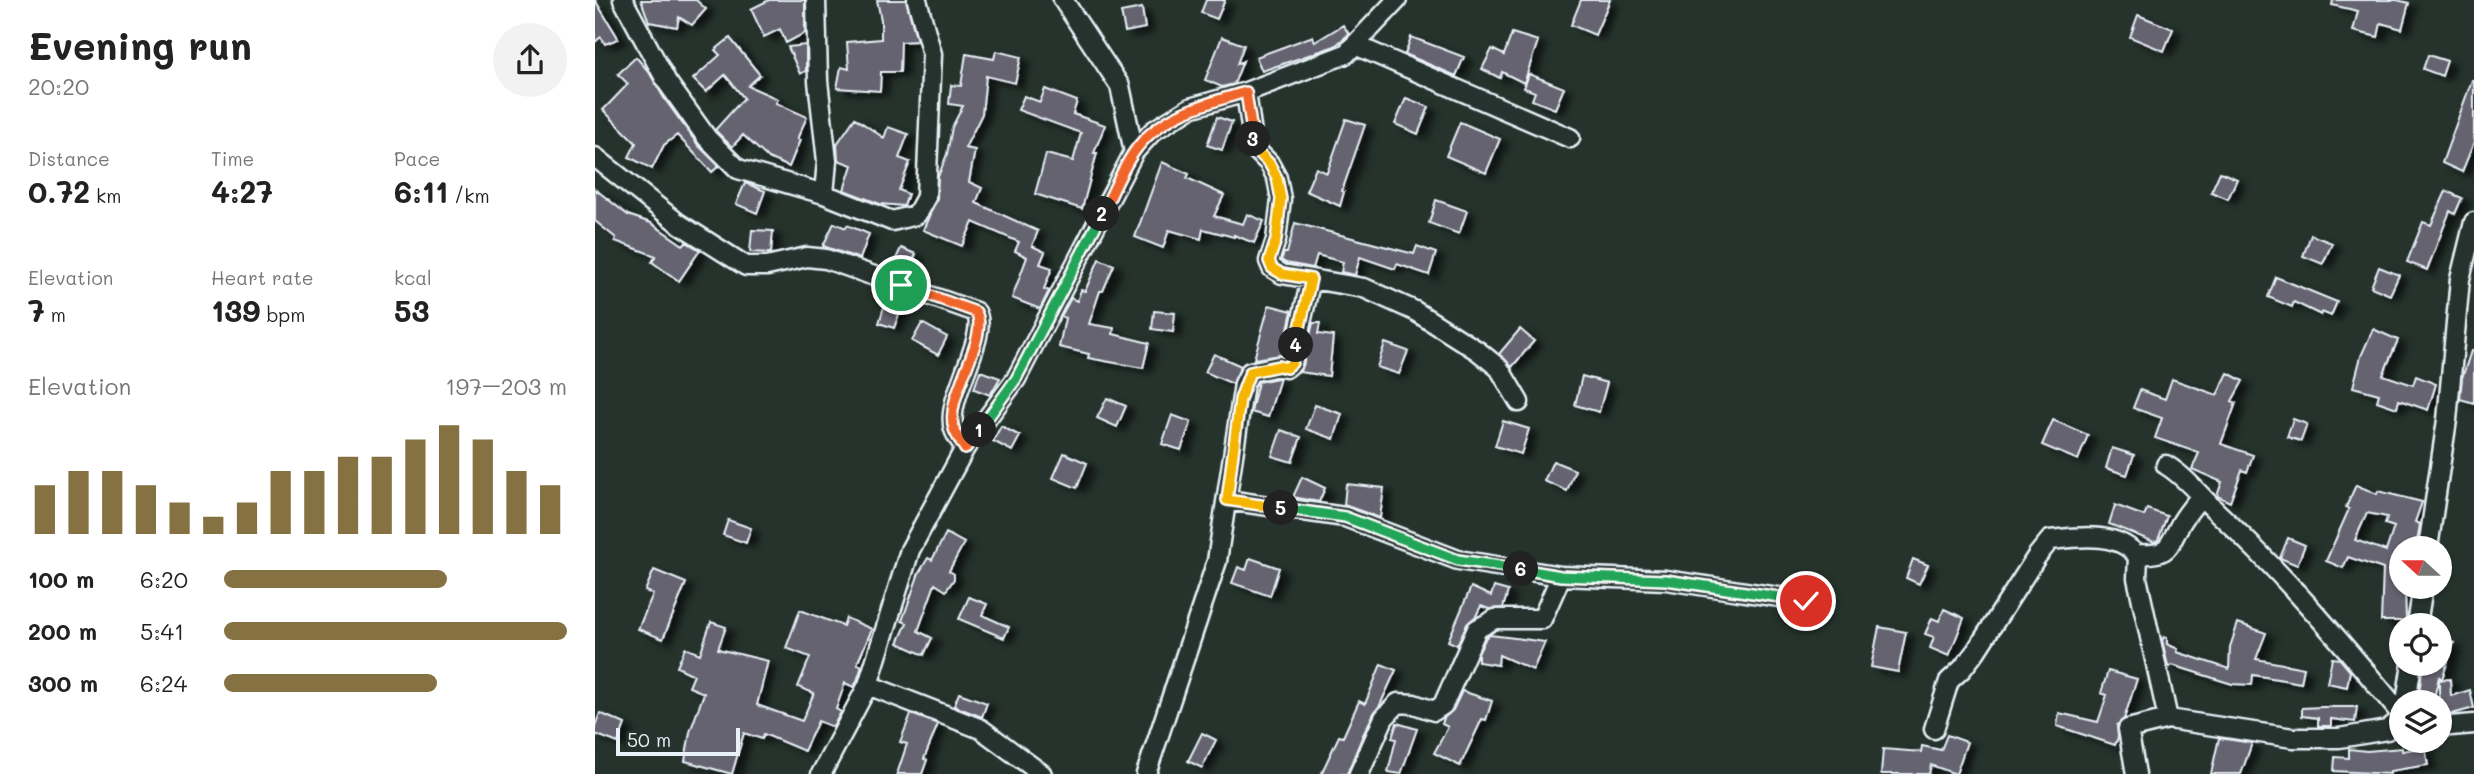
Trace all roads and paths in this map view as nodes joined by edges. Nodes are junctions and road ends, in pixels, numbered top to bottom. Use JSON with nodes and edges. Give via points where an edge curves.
{"nodes":[{"id":1,"x":624,"y":0,"type":"edge"},
{"id":2,"x":816,"y":0,"type":"edge"},
{"id":3,"x":917,"y":0,"type":"edge"},
{"id":4,"x":1063,"y":0,"type":"edge"},
{"id":5,"x":1397,"y":0,"type":"edge"},
{"id":6,"x":1355,"y":45,"type":"junction"},
{"id":7,"x":1246,"y":92,"type":"junction"},
{"id":8,"x":1570,"y":138,"type":"dead end"},
{"id":9,"x":1134,"y":152,"type":"junction"},
{"id":10,"x":595,"y":157,"type":"edge"},
{"id":11,"x":824,"y":194,"type":"junction"},
{"id":12,"x":2474,"y":222,"type":"edge"},
{"id":13,"x":1311,"y":279,"type":"junction"},
{"id":14,"x":1519,"y":402,"type":"dead end"},
{"id":15,"x":965,"y":449,"type":"junction"},
{"id":16,"x":2166,"y":465,"type":"dead end"},
{"id":17,"x":2201,"y":496,"type":"junction"},
{"id":18,"x":1227,"y":500,"type":"junction"},
{"id":19,"x":2430,"y":536,"type":"edge"},
{"id":20,"x":2136,"y":554,"type":"junction"},
{"id":21,"x":1561,"y":576,"type":"junction"},
{"id":22,"x":1806,"y":601,"type":"dead end"},
{"id":23,"x":868,"y":685,"type":"junction"},
{"id":24,"x":2389,"y":702,"type":"edge"},
{"id":25,"x":2168,"y":719,"type":"junction"},
{"id":26,"x":2474,"y":724,"type":"edge"},
{"id":27,"x":2452,"y":726,"type":"edge"},
{"id":28,"x":2389,"y":728,"type":"edge"},
{"id":29,"x":1934,"y":729,"type":"dead end"},
{"id":30,"x":821,"y":774,"type":"edge"},
{"id":31,"x":1042,"y":774,"type":"edge"},
{"id":32,"x":1146,"y":774,"type":"edge"},
{"id":33,"x":1359,"y":774,"type":"edge"},
{"id":34,"x":2136,"y":774,"type":"edge"}],
"edges":[{"from":1,"to":11,"type":"street","via":[[667,82],[707,138],[739,169]]},
{"from":2,"to":11,"type":"street","via":[[818,81],[827,161]]},
{"from":3,"to":11,"type":"street","via":[[932,54],[926,197],[916,215],[892,221]]},
{"from":4,"to":9,"type":"street","via":[[1120,86]]},
{"from":5,"to":6,"type":"street"},
{"from":6,"to":7,"type":"street","via":[[1346,54]]},
{"from":6,"to":8,"type":"street"},
{"from":7,"to":9,"type":"street","via":[[1190,108],[1153,131]]},
{"from":7,"to":13,"type":"street","via":[[1254,148],[1277,178],[1281,199],[1269,261],[1282,274]]},
{"from":9,"to":15,"type":"street","via":[[1016,379]]},
{"from":10,"to":15,"type":"street","via":[[678,223],[746,265],[825,258],[976,312],[980,330],[954,414],[953,428]]},
{"from":12,"to":19,"type":"street","via":[[2460,279],[2447,420]]},
{"from":13,"to":14,"type":"street","via":[[1364,288],[1415,311],[1499,369]]},
{"from":13,"to":18,"type":"street","via":[[1292,363],[1286,368],[1250,372],[1244,384]]},
{"from":15,"to":23,"type":"street","via":[[911,550]]},
{"from":16,"to":17,"type":"street"},
{"from":17,"to":20,"type":"street","via":[[2169,548]]},
{"from":17,"to":24,"type":"street","via":[[2342,643]]},
{"from":18,"to":21,"type":"street","via":[[1345,517],[1458,560]]},
{"from":18,"to":32,"type":"street","via":[[1217,561]]},
{"from":20,"to":25,"type":"street","via":[[2137,578]]},
{"from":20,"to":29,"type":"street","via":[[2130,546],[2107,539],[2050,540],[1995,625],[1949,681]]},
{"from":21,"to":22,"type":"street","via":[[1666,580]]},
{"from":21,"to":33,"type":"street","via":[[1542,619],[1495,619],[1477,628],[1443,705],[1434,711],[1398,703],[1384,718]]},
{"from":23,"to":30,"type":"street"},
{"from":23,"to":31,"type":"street","via":[[981,729]]},
{"from":25,"to":28,"type":"street","via":[[2293,738],[2339,738]]},
{"from":25,"to":34,"type":"street","via":[[2128,730]]},
{"from":26,"to":27,"type":"street"}]}
